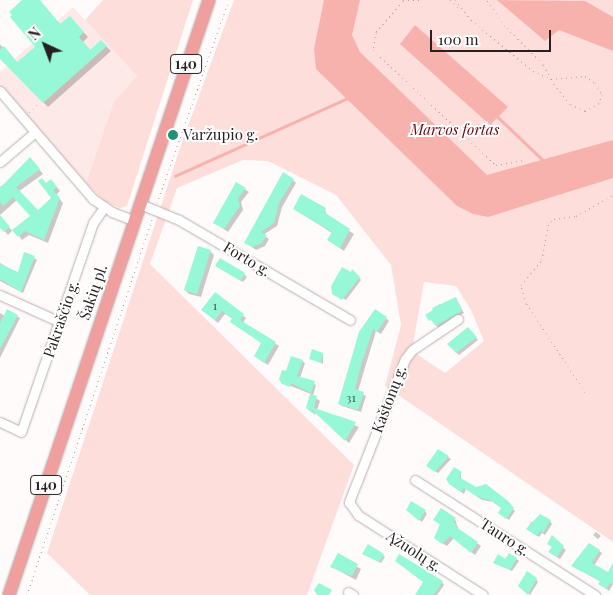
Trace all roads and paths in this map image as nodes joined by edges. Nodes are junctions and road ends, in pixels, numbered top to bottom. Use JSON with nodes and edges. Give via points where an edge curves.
{"nodes":[{"id":1,"x":209,"y":0,"type":"edge"},
{"id":2,"x":229,"y":0,"type":"edge"},
{"id":3,"x":403,"y":0,"type":"edge"},
{"id":4,"x":420,"y":0,"type":"edge"},
{"id":5,"x":450,"y":0,"type":"edge"},
{"id":6,"x":455,"y":0,"type":"edge"},
{"id":7,"x":487,"y":0,"type":"edge"},
{"id":8,"x":459,"y":8,"type":"junction"},
{"id":9,"x":551,"y":78,"type":"junction"},
{"id":10,"x":0,"y":91,"type":"edge"},
{"id":11,"x":37,"y":105,"type":"dead end"},
{"id":12,"x":23,"y":117,"type":"junction"},
{"id":13,"x":35,"y":132,"type":"junction"},
{"id":14,"x":523,"y":160,"type":"dead end"},
{"id":15,"x":0,"y":162,"type":"edge"},
{"id":16,"x":613,"y":195,"type":"edge"},
{"id":17,"x":140,"y":204,"type":"junction"},
{"id":18,"x":104,"y":207,"type":"junction"},
{"id":19,"x":155,"y":210,"type":"junction"},
{"id":20,"x":134,"y":221,"type":"junction"},
{"id":21,"x":0,"y":295,"type":"edge"},
{"id":22,"x":458,"y":319,"type":"dead end"},
{"id":23,"x":350,"y":320,"type":"dead end"},
{"id":24,"x":60,"y":322,"type":"junction"},
{"id":25,"x":585,"y":392,"type":"dead end"},
{"id":26,"x":0,"y":422,"type":"edge"},
{"id":27,"x":416,"y":480,"type":"dead end"},
{"id":28,"x":350,"y":502,"type":"joint"},
{"id":29,"x":9,"y":595,"type":"edge"},
{"id":30,"x":27,"y":595,"type":"edge"},
{"id":31,"x":483,"y":595,"type":"edge"},
{"id":32,"x":595,"y":595,"type":"edge"}],
"edges":[{"from":1,"to":17,"type":"main road","name":"Šakių pl.","number":"140"},
{"from":2,"to":19,"type":"path"},
{"from":3,"to":4,"type":"path"},
{"from":3,"to":14,"type":"path","via":[[376,32],[373,50],[496,165]]},
{"from":5,"to":8,"type":"path","via":[[452,6]]},
{"from":6,"to":8,"type":"path"},
{"from":7,"to":9,"type":"path"},
{"from":8,"to":9,"type":"path","via":[[533,71]]},
{"from":9,"to":9,"type":"path","via":[[585,76],[602,94],[599,103],[585,111],[570,104]]},
{"from":10,"to":12,"type":"street"},
{"from":11,"to":12,"type":"path"},
{"from":12,"to":13,"type":"street"},
{"from":13,"to":15,"type":"street"},
{"from":13,"to":18,"type":"street"},
{"from":16,"to":25,"type":"path","via":[[576,216],[554,219],[548,225],[542,260],[521,285],[526,303]]},
{"from":17,"to":19,"type":"street","name":"Forto g."},
{"from":17,"to":20,"type":"main road","name":"Šakių pl.","number":"140"},
{"from":18,"to":20,"type":"street"},
{"from":18,"to":24,"type":"street","name":"Pakraščio g.","via":[[93,223]]},
{"from":19,"to":23,"type":"street","name":"Forto g.","via":[[179,220]]},
{"from":19,"to":30,"type":"path"},
{"from":20,"to":29,"type":"main road","name":"Šakių pl.","number":"140"},
{"from":21,"to":24,"type":"street"},
{"from":22,"to":28,"type":"street","name":"Kaštonų g.","via":[[412,350],[405,359]]},
{"from":24,"to":26,"type":"street","name":"Pakraščio g.","via":[[21,432]]},
{"from":27,"to":32,"type":"street","name":"Tauro g."},
{"from":28,"to":31,"type":"street","name":"Ąžuolų g.","via":[[358,515]]}]}
